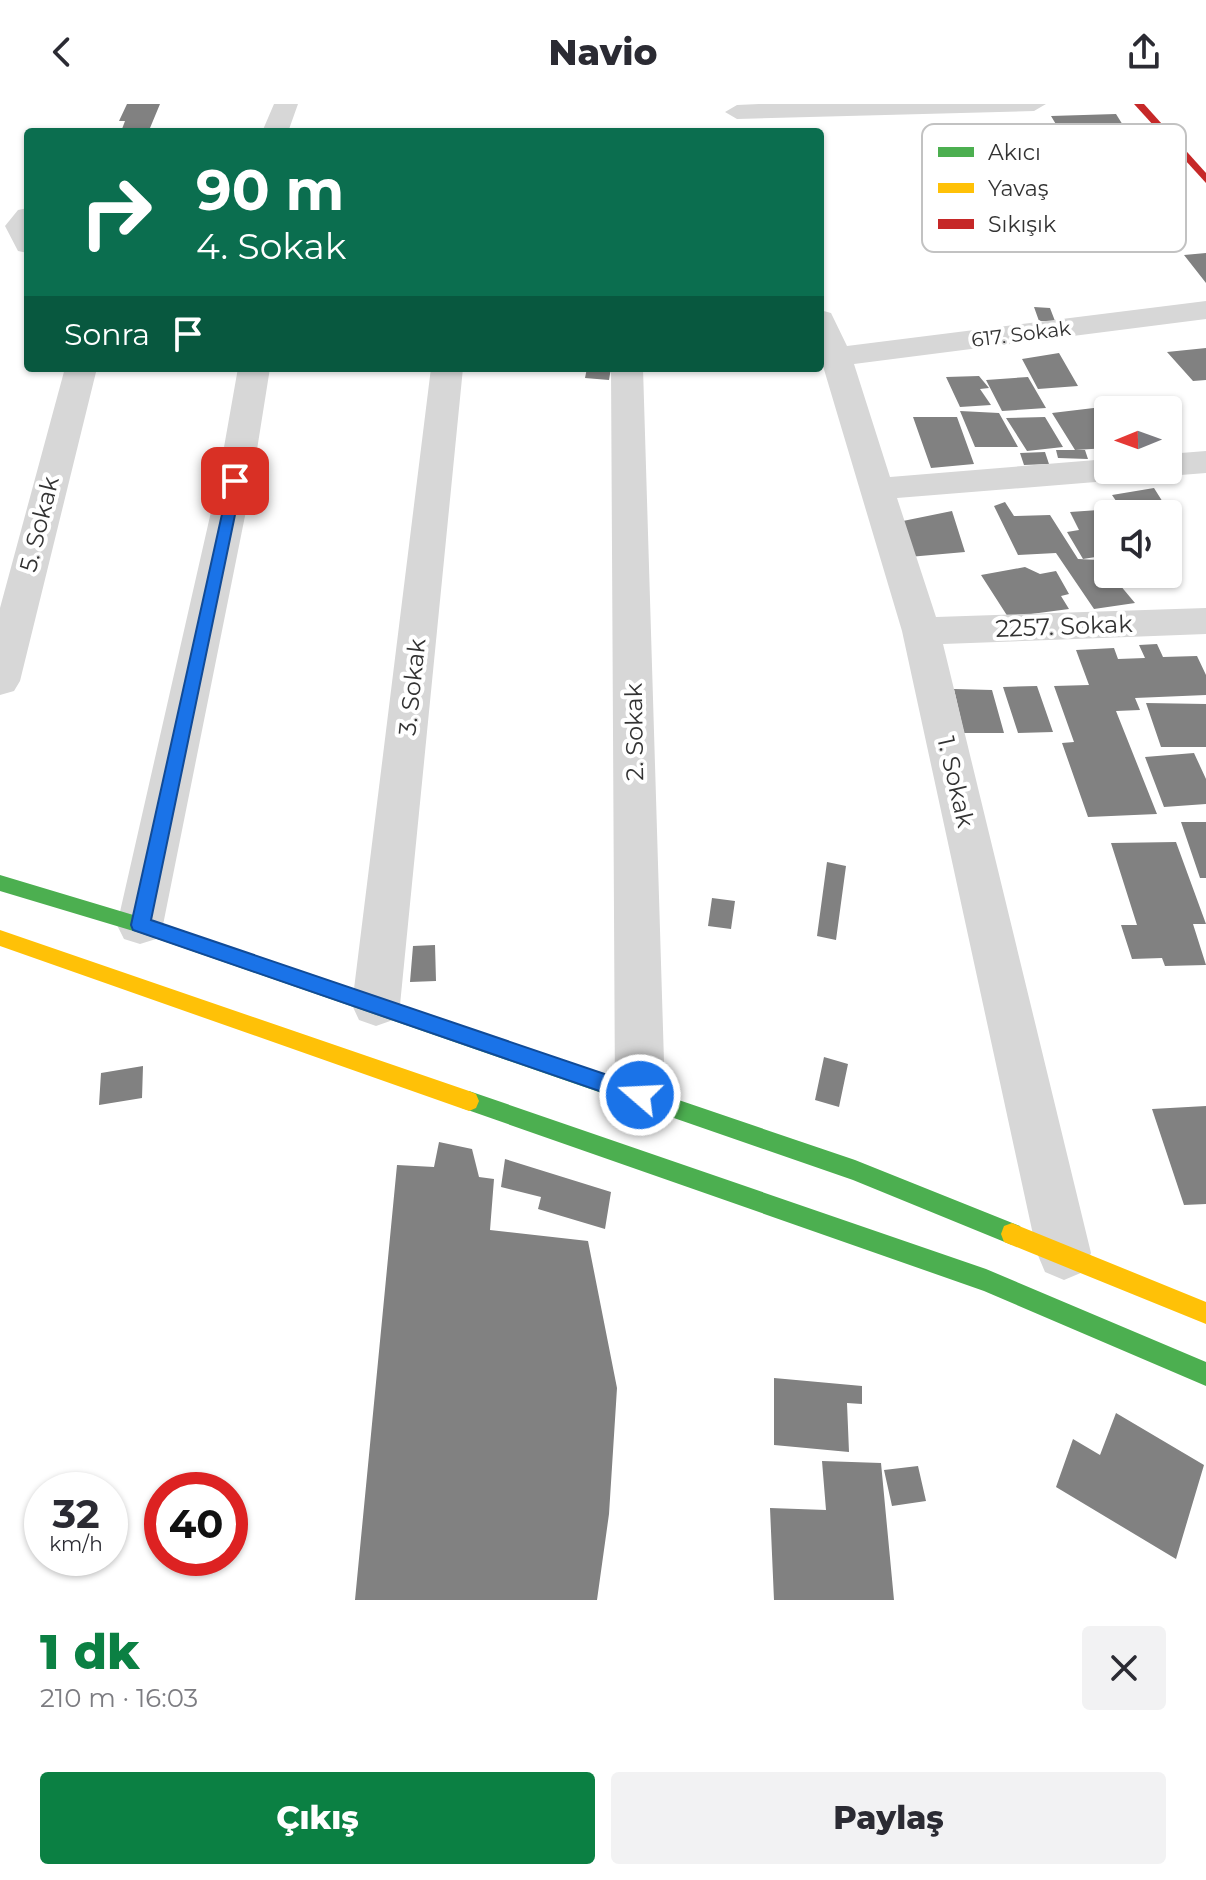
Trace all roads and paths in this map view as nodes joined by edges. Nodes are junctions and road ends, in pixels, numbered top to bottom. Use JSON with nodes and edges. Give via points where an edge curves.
{"nodes":[{"id":1,"x":286,"y":104,"type":"edge"},
{"id":2,"x":1034,"y":104,"type":"edge"},
{"id":3,"x":1139,"y":104,"type":"edge"},
{"id":4,"x":738,"y":116,"type":"edge"},
{"id":5,"x":1157,"y":124,"type":"edge"},
{"id":6,"x":277,"y":128,"type":"edge"},
{"id":7,"x":1186,"y":157,"type":"edge"},
{"id":8,"x":1206,"y":180,"type":"edge"},
{"id":9,"x":1206,"y":310,"type":"edge"},
{"id":10,"x":824,"y":328,"type":"edge"},
{"id":11,"x":836,"y":357,"type":"junction"},
{"id":12,"x":80,"y":372,"type":"edge"},
{"id":13,"x":253,"y":372,"type":"edge"},
{"id":14,"x":447,"y":372,"type":"edge"},
{"id":15,"x":627,"y":372,"type":"edge"},
{"id":16,"x":1206,"y":462,"type":"edge"},
{"id":17,"x":1182,"y":464,"type":"edge"},
{"id":18,"x":1094,"y":471,"type":"edge"},
{"id":19,"x":875,"y":489,"type":"junction"},
{"id":20,"x":1206,"y":621,"type":"edge"},
{"id":21,"x":921,"y":631,"type":"junction"},
{"id":22,"x":0,"y":681,"type":"edge"},
{"id":23,"x":0,"y":883,"type":"edge"},
{"id":24,"x":140,"y":925,"type":"junction"},
{"id":25,"x":0,"y":938,"type":"edge"},
{"id":26,"x":376,"y":1005,"type":"junction"},
{"id":27,"x":640,"y":1095,"type":"junction"},
{"id":28,"x":1064,"y":1253,"type":"junction"},
{"id":29,"x":1206,"y":1313,"type":"edge"},
{"id":30,"x":1206,"y":1374,"type":"edge"}],
"edges":[{"from":1,"to":6,"type":"street"},
{"from":2,"to":4,"type":"street"},
{"from":3,"to":5,"type":"street"},
{"from":7,"to":8,"type":"street"},
{"from":9,"to":11,"type":"street","name":"617. Sokak"},
{"from":10,"to":11,"type":"street","name":"1. Sokak"},
{"from":11,"to":19,"type":"street","name":"1. Sokak"},
{"from":12,"to":22,"type":"street","name":"5. Sokak"},
{"from":13,"to":24,"type":"street"},
{"from":14,"to":26,"type":"street","name":"3. Sokak"},
{"from":15,"to":27,"type":"street","name":"2. Sokak"},
{"from":16,"to":17,"type":"street"},
{"from":18,"to":19,"type":"street"},
{"from":19,"to":21,"type":"street","name":"1. Sokak"},
{"from":20,"to":21,"type":"street","name":"2257. Sokak"},
{"from":21,"to":28,"type":"street","name":"1. Sokak"},
{"from":23,"to":24,"type":"street"},
{"from":24,"to":26,"type":"street"},
{"from":25,"to":30,"type":"street","via":[[986,1280]]},
{"from":26,"to":27,"type":"street"},
{"from":27,"to":28,"type":"street","via":[[855,1170]]},
{"from":28,"to":29,"type":"street"}]}
